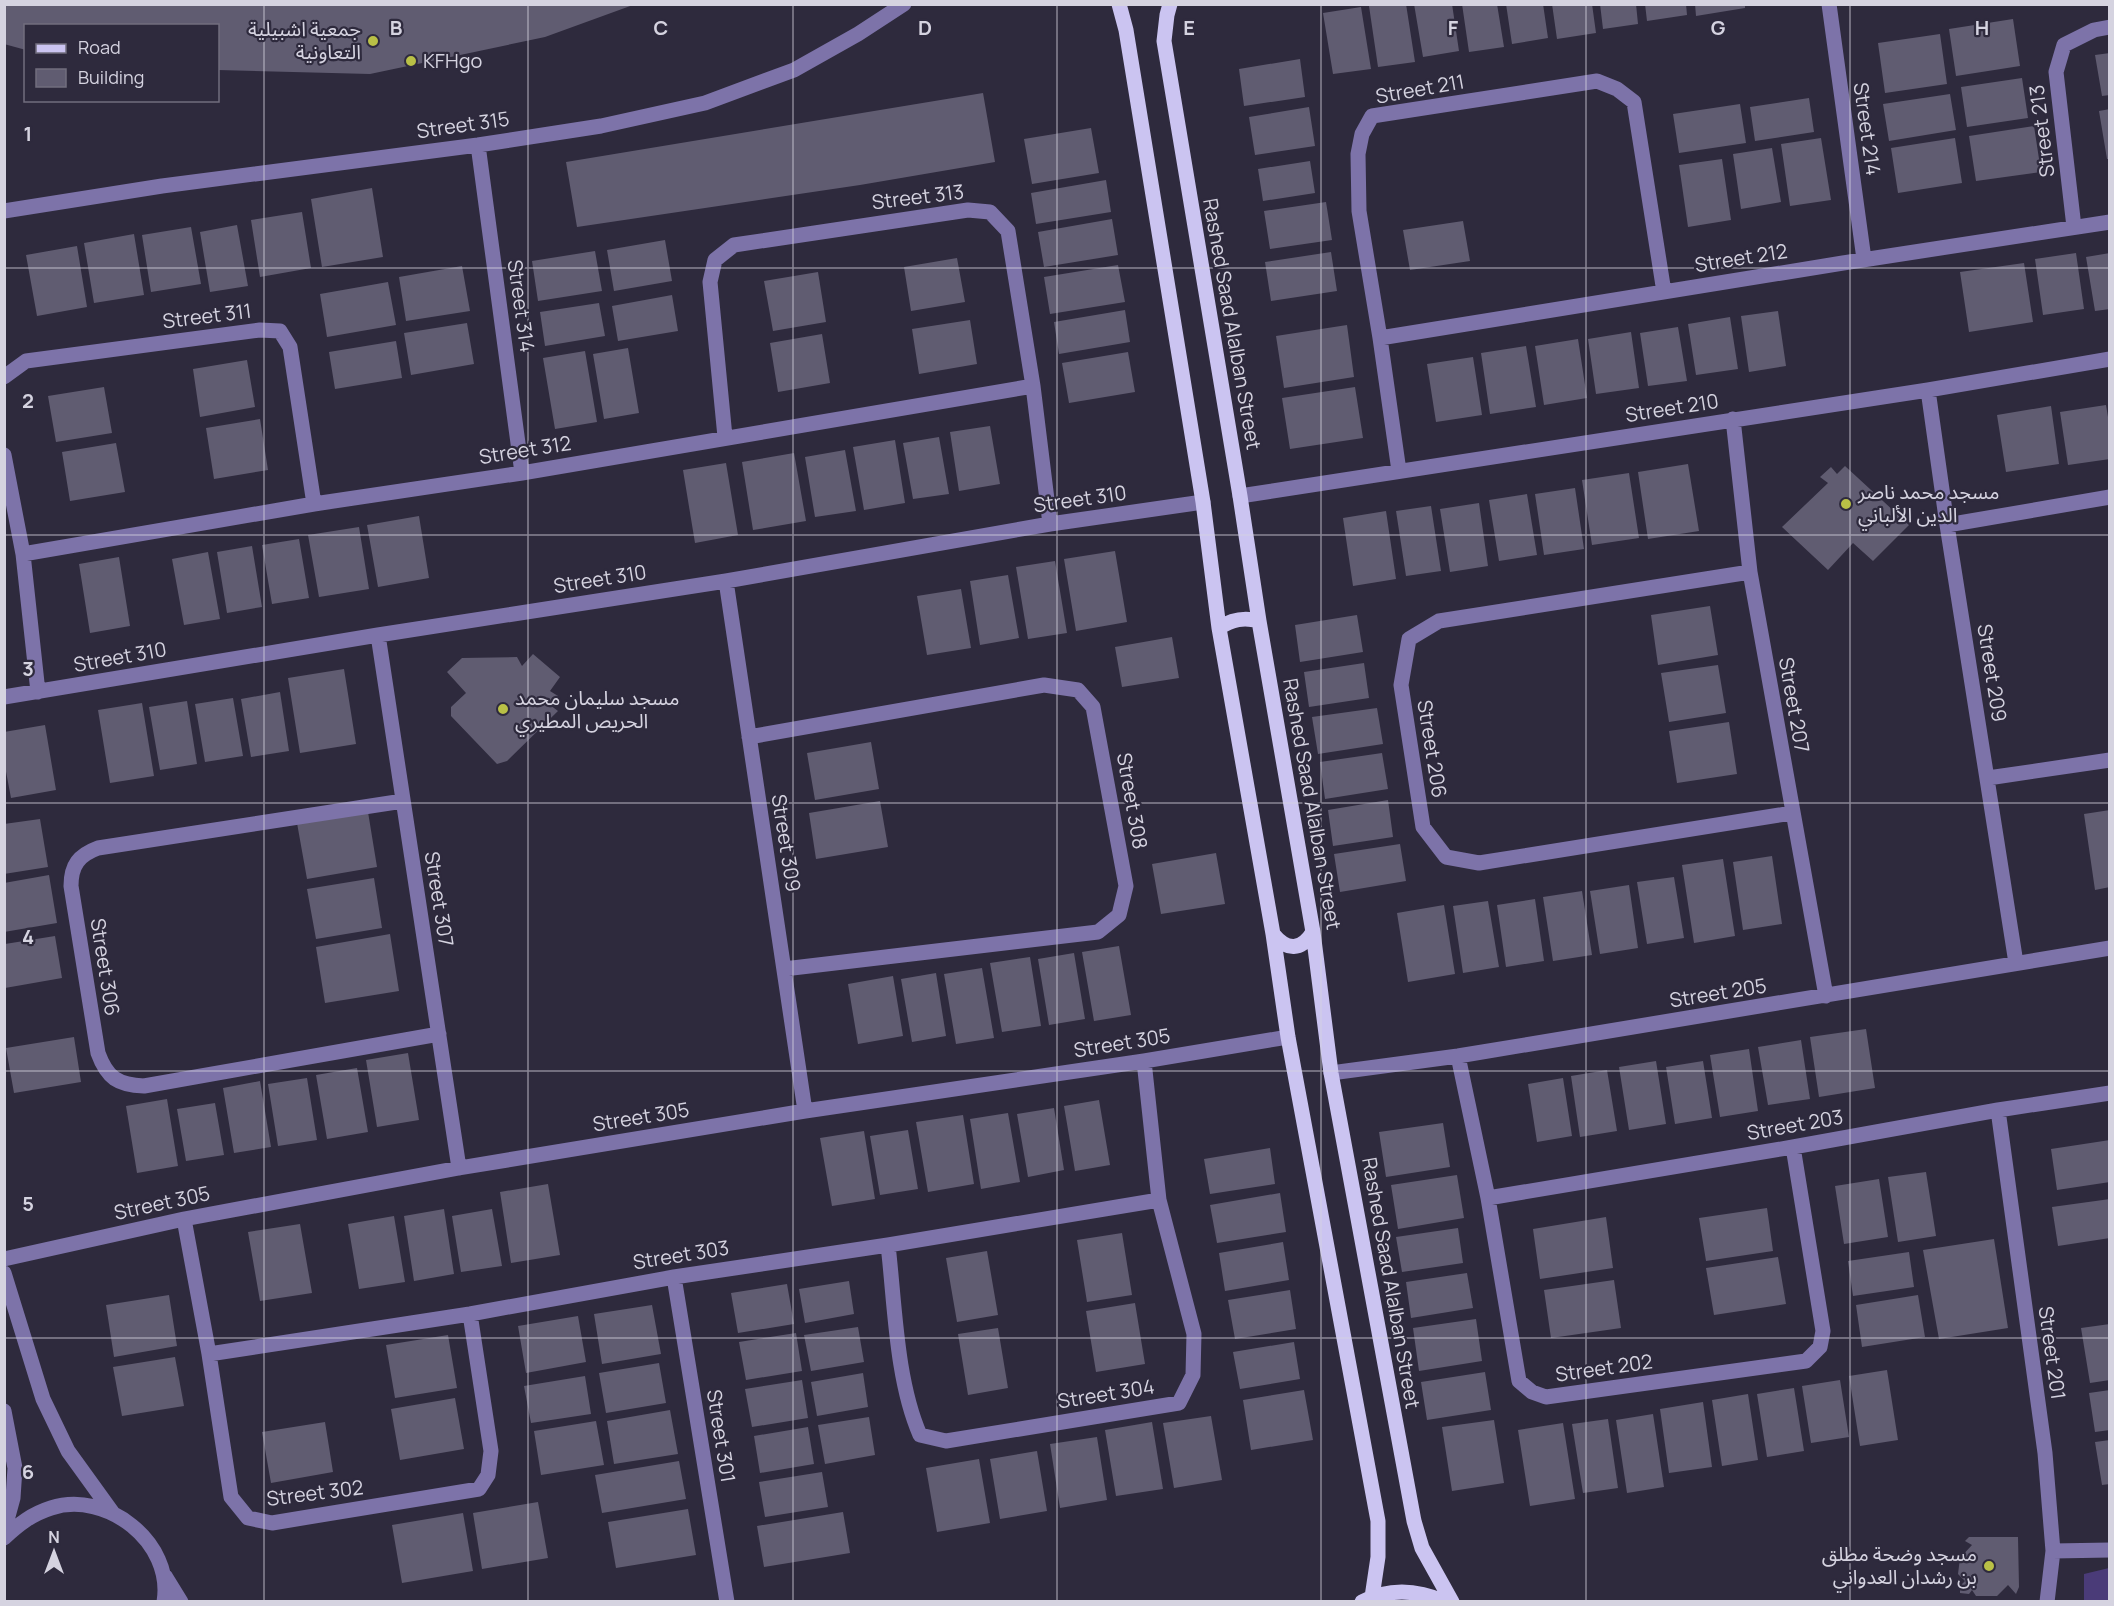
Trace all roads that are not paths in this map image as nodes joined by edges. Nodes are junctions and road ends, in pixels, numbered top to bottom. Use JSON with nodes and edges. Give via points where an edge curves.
{"nodes":[{"id":1,"x":904,"y":4,"type":"edge"},
{"id":2,"x":1119,"y":4,"type":"edge"},
{"id":3,"x":1170,"y":4,"type":"edge"},
{"id":4,"x":1829,"y":4,"type":"edge"},
{"id":5,"x":2109,"y":27,"type":"edge"},
{"id":6,"x":478,"y":145,"type":"junction"},
{"id":7,"x":4,"y":211,"type":"edge"},
{"id":8,"x":2109,"y":222,"type":"edge"},
{"id":9,"x":2074,"y":227,"type":"junction"},
{"id":10,"x":1864,"y":259,"type":"junction"},
{"id":11,"x":1664,"y":292,"type":"junction"},
{"id":12,"x":1380,"y":338,"type":"junction"},
{"id":13,"x":2109,"y":359,"type":"edge"},
{"id":14,"x":4,"y":377,"type":"edge"},
{"id":15,"x":1033,"y":386,"type":"junction"},
{"id":16,"x":1928,"y":390,"type":"junction"},
{"id":17,"x":1733,"y":419,"type":"junction"},
{"id":18,"x":725,"y":437,"type":"junction"},
{"id":19,"x":4,"y":455,"type":"edge"},
{"id":20,"x":1399,"y":471,"type":"junction"},
{"id":21,"x":522,"y":473,"type":"junction"},
{"id":22,"x":1240,"y":496,"type":"junction"},
{"id":23,"x":2109,"y":497,"type":"edge"},
{"id":24,"x":1203,"y":502,"type":"junction"},
{"id":25,"x":314,"y":504,"type":"junction"},
{"id":26,"x":1050,"y":524,"type":"junction"},
{"id":27,"x":1947,"y":525,"type":"junction"},
{"id":28,"x":23,"y":554,"type":"junction"},
{"id":29,"x":1750,"y":572,"type":"junction"},
{"id":30,"x":726,"y":581,"type":"junction"},
{"id":31,"x":1259,"y":621,"type":"junction"},
{"id":32,"x":1219,"y":628,"type":"junction"},
{"id":33,"x":378,"y":635,"type":"junction"},
{"id":34,"x":38,"y":692,"type":"junction"},
{"id":35,"x":4,"y":697,"type":"edge"},
{"id":36,"x":749,"y":737,"type":"junction"},
{"id":37,"x":2109,"y":760,"type":"edge"},
{"id":38,"x":1988,"y":778,"type":"junction"},
{"id":39,"x":403,"y":801,"type":"junction"},
{"id":40,"x":1792,"y":813,"type":"junction"},
{"id":41,"x":1313,"y":932,"type":"junction"},
{"id":42,"x":1273,"y":934,"type":"junction"},
{"id":43,"x":2109,"y":948,"type":"edge"},
{"id":44,"x":2016,"y":963,"type":"junction"},
{"id":45,"x":784,"y":969,"type":"junction"},
{"id":46,"x":1826,"y":996,"type":"junction"},
{"id":47,"x":439,"y":1034,"type":"junction"},
{"id":48,"x":1288,"y":1037,"type":"junction"},
{"id":49,"x":1458,"y":1056,"type":"junction"},
{"id":50,"x":1144,"y":1061,"type":"junction"},
{"id":51,"x":1331,"y":1073,"type":"junction"},
{"id":52,"x":2109,"y":1094,"type":"edge"},
{"id":53,"x":1998,"y":1110,"type":"junction"},
{"id":54,"x":805,"y":1111,"type":"junction"},
{"id":55,"x":1793,"y":1147,"type":"junction"},
{"id":56,"x":459,"y":1168,"type":"junction"},
{"id":57,"x":1488,"y":1198,"type":"junction"},
{"id":58,"x":1159,"y":1200,"type":"junction"},
{"id":59,"x":184,"y":1219,"type":"junction"},
{"id":60,"x":888,"y":1245,"type":"junction"},
{"id":61,"x":4,"y":1259,"type":"edge"},
{"id":62,"x":4,"y":1273,"type":"edge"},
{"id":63,"x":674,"y":1277,"type":"junction"},
{"id":64,"x":470,"y":1314,"type":"junction"},
{"id":65,"x":209,"y":1354,"type":"junction"},
{"id":66,"x":4,"y":1412,"type":"edge"},
{"id":67,"x":112,"y":1512,"type":"junction"},
{"id":68,"x":4,"y":1531,"type":"edge"},
{"id":69,"x":4,"y":1538,"type":"edge"},
{"id":70,"x":2109,"y":1550,"type":"edge"},
{"id":71,"x":2053,"y":1551,"type":"junction"},
{"id":72,"x":162,"y":1570,"type":"junction"},
{"id":73,"x":1367,"y":1599,"type":"edge"},
{"id":74,"x":164,"y":1602,"type":"edge"},
{"id":75,"x":181,"y":1602,"type":"edge"},
{"id":76,"x":727,"y":1602,"type":"edge"},
{"id":77,"x":1445,"y":1602,"type":"edge"},
{"id":78,"x":1452,"y":1602,"type":"edge"},
{"id":79,"x":2047,"y":1602,"type":"edge"}],
"edges":[{"from":1,"to":6,"type":"street","name":"Street 315","via":[[794,70],[705,103],[601,126]]},
{"from":2,"to":24,"type":"main road"},
{"from":3,"to":22,"type":"main road","name":"Rashed Saad Alalban Street","via":[[1164,41]]},
{"from":4,"to":10,"type":"street","name":"Street 214"},
{"from":5,"to":9,"type":"street","name":"Street 213","via":[[2064,45],[2056,72]]},
{"from":6,"to":7,"type":"street","name":"Street 315"},
{"from":6,"to":21,"type":"street","name":"Street 314"},
{"from":8,"to":9,"type":"street","name":"Street 212"},
{"from":9,"to":10,"type":"street","name":"Street 212"},
{"from":10,"to":11,"type":"street","name":"Street 212"},
{"from":11,"to":12,"type":"street","name":"Street 212"},
{"from":11,"to":12,"type":"street","name":"Street 211","via":[[1634,102],[1617,89],[1597,81],[1372,116],[1362,134],[1358,154],[1359,211]]},
{"from":12,"to":20,"type":"street","name":"Street 211"},
{"from":13,"to":16,"type":"street","name":"Street 210"},
{"from":14,"to":25,"type":"street","name":"Street 311","via":[[26,362],[260,330],[280,331],[290,347]]},
{"from":15,"to":18,"type":"street","name":"Street 312"},
{"from":15,"to":18,"type":"street","name":"Street 313","via":[[1008,231],[990,212],[968,210],[734,245],[715,260],[710,282]]},
{"from":15,"to":26,"type":"street","name":"Street 313"},
{"from":16,"to":17,"type":"street","name":"Street 210"},
{"from":16,"to":27,"type":"street","name":"Street 209"},
{"from":17,"to":20,"type":"street","name":"Street 210"},
{"from":17,"to":29,"type":"street","name":"Street 207"},
{"from":18,"to":21,"type":"street","name":"Street 312"},
{"from":19,"to":28,"type":"street"},
{"from":20,"to":22,"type":"street","name":"Street 210"},
{"from":21,"to":25,"type":"street","name":"Street 312"},
{"from":22,"to":31,"type":"main road","name":"Rashed Saad Alalban Street"},
{"from":23,"to":27,"type":"street"},
{"from":24,"to":26,"type":"street","name":"Street 310"},
{"from":24,"to":32,"type":"main road"},
{"from":25,"to":28,"type":"street","name":"Street 312"},
{"from":26,"to":30,"type":"street","name":"Street 310"},
{"from":27,"to":38,"type":"street","name":"Street 209"},
{"from":28,"to":34,"type":"street"},
{"from":29,"to":40,"type":"street","name":"Street 207"},
{"from":29,"to":40,"type":"street","name":"Street 206","via":[[1439,621],[1410,639],[1401,686],[1423,827],[1446,857],[1479,862]]},
{"from":30,"to":33,"type":"street","name":"Street 310"},
{"from":30,"to":36,"type":"street","name":"Street 309"},
{"from":31,"to":32,"type":"main road","via":[[1234,620]]},
{"from":31,"to":41,"type":"main road","name":"Rashed Saad Alalban Street"},
{"from":32,"to":42,"type":"main road"},
{"from":33,"to":34,"type":"street","name":"Street 310"},
{"from":33,"to":39,"type":"street","name":"Street 307"},
{"from":34,"to":35,"type":"street","name":"Street 310"},
{"from":36,"to":45,"type":"street","name":"Street 309"},
{"from":36,"to":45,"type":"street","name":"Street 308","via":[[1044,685],[1078,690],[1093,707],[1126,886],[1119,915],[1098,932]]},
{"from":37,"to":38,"type":"street"},
{"from":38,"to":44,"type":"street","name":"Street 209"},
{"from":39,"to":47,"type":"street","name":"Street 307"},
{"from":39,"to":47,"type":"street","name":"Street 306","via":[[99,848],[76,861],[71,886],[98,1053],[103,1067],[114,1079],[129,1085],[156,1084]]},
{"from":40,"to":46,"type":"street","name":"Street 207"},
{"from":41,"to":42,"type":"main road","via":[[1306,943],[1293,947],[1281,944]]},
{"from":41,"to":51,"type":"main road","name":"Rashed Saad Alalban Street"},
{"from":42,"to":48,"type":"main road"},
{"from":43,"to":44,"type":"street","name":"Street 205"},
{"from":44,"to":46,"type":"street","name":"Street 205"},
{"from":45,"to":54,"type":"street","name":"Street 309"},
{"from":46,"to":49,"type":"street","name":"Street 205"},
{"from":47,"to":56,"type":"street","name":"Street 307"},
{"from":48,"to":50,"type":"street","name":"Street 305"},
{"from":48,"to":73,"type":"main road","via":[[1378,1521],[1378,1557]]},
{"from":49,"to":51,"type":"street","name":"Street 205"},
{"from":49,"to":57,"type":"street","name":"Street 202"},
{"from":50,"to":54,"type":"street","name":"Street 305"},
{"from":50,"to":58,"type":"street","name":"Street 304"},
{"from":51,"to":78,"type":"main road","name":"Rashed Saad Alalban Street","via":[[1414,1521],[1422,1548]]},
{"from":52,"to":53,"type":"street","name":"Street 203"},
{"from":53,"to":55,"type":"street","name":"Street 203"},
{"from":53,"to":71,"type":"street","name":"Street 201","via":[[2045,1453]]},
{"from":54,"to":56,"type":"street","name":"Street 305"},
{"from":55,"to":57,"type":"street","name":"Street 203"},
{"from":55,"to":57,"type":"street","name":"Street 202","via":[[1823,1331],[1820,1347],[1806,1361],[1546,1397],[1532,1392],[1520,1382]]},
{"from":56,"to":59,"type":"street","name":"Street 305"},
{"from":58,"to":60,"type":"street","name":"Street 303"},
{"from":58,"to":60,"type":"street","name":"Street 304","via":[[1194,1334],[1193,1375],[1179,1403],[1156,1407],[946,1441],[920,1435],[904,1389]]},
{"from":59,"to":61,"type":"street","name":"Street 305"},
{"from":59,"to":65,"type":"street","name":"Street 302"},
{"from":60,"to":63,"type":"street","name":"Street 303"},
{"from":62,"to":67,"type":"street","via":[[43,1399],[68,1451]]},
{"from":63,"to":64,"type":"street","name":"Street 303"},
{"from":63,"to":76,"type":"street","name":"Street 301"},
{"from":64,"to":65,"type":"street","name":"Street 303"},
{"from":64,"to":65,"type":"street","name":"Street 302","via":[[491,1451],[488,1475],[479,1489],[272,1523],[248,1518],[231,1497]]},
{"from":66,"to":68,"type":"street","via":[[15,1468],[13,1498]]},
{"from":67,"to":69,"type":"street","via":[[83,1505],[52,1507],[24,1519]]},
{"from":67,"to":72,"type":"street","via":[[134,1526],[151,1546]]},
{"from":70,"to":71,"type":"street"},
{"from":71,"to":79,"type":"street","name":"Street 201"},
{"from":72,"to":74,"type":"street"},
{"from":72,"to":75,"type":"street"},
{"from":73,"to":77,"type":"main road","via":[[1400,1591],[1428,1594]]}]}
